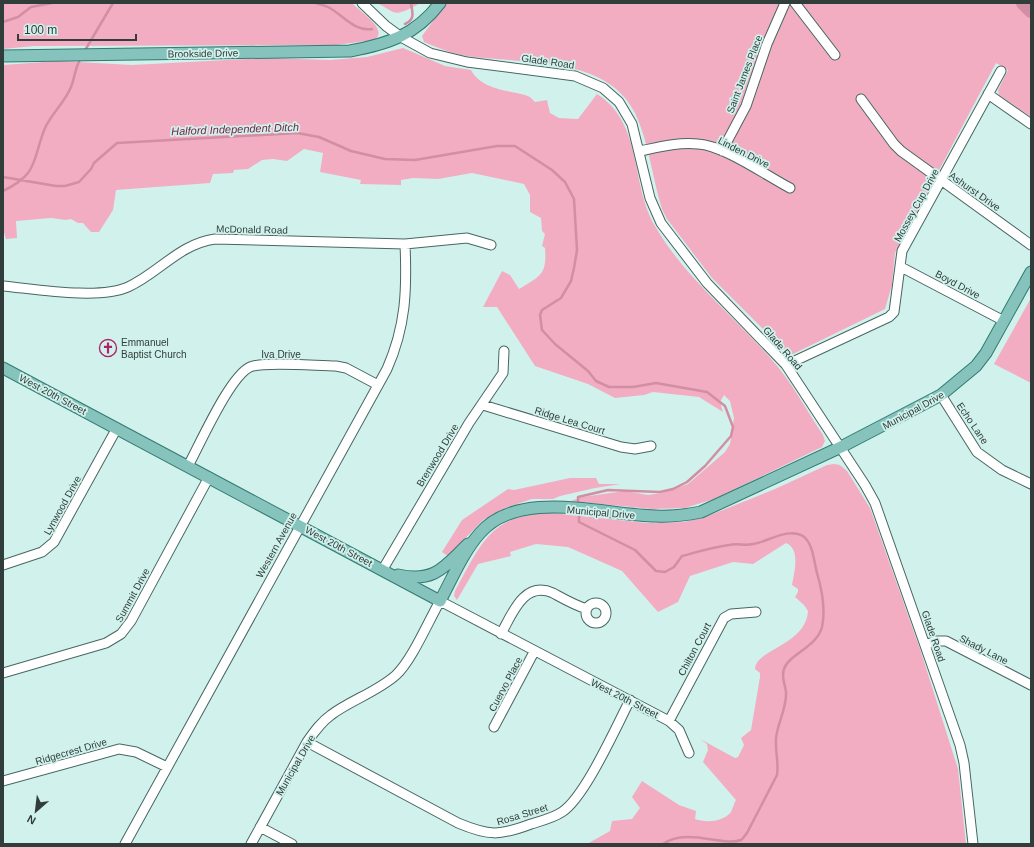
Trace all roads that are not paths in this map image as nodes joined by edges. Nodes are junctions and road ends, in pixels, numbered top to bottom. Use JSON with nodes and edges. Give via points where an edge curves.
{"nodes":[{"id":1,"x":362,"y":3,"type":"edge"},
{"id":2,"x":440,"y":3,"type":"edge"},
{"id":3,"x":785,"y":3,"type":"edge"},
{"id":4,"x":795,"y":3,"type":"edge"},
{"id":5,"x":401,"y":37,"type":"junction"},
{"id":6,"x":834,"y":55,"type":"dead end"},
{"id":7,"x":3,"y":56,"type":"edge"},
{"id":8,"x":1000,"y":71,"type":"dead end"},
{"id":9,"x":988,"y":94,"type":"junction"},
{"id":10,"x":861,"y":99,"type":"dead end"},
{"id":11,"x":1031,"y":124,"type":"edge"},
{"id":12,"x":640,"y":151,"type":"junction"},
{"id":13,"x":722,"y":151,"type":"junction"},
{"id":14,"x":942,"y":182,"type":"junction"},
{"id":15,"x":790,"y":188,"type":"dead end"},
{"id":16,"x":405,"y":244,"type":"junction"},
{"id":17,"x":491,"y":245,"type":"dead end"},
{"id":18,"x":1031,"y":245,"type":"edge"},
{"id":19,"x":901,"y":267,"type":"junction"},
{"id":20,"x":1031,"y":272,"type":"edge"},
{"id":21,"x":3,"y":286,"type":"edge"},
{"id":22,"x":1004,"y":321,"type":"junction"},
{"id":23,"x":504,"y":351,"type":"dead end"},
{"id":24,"x":786,"y":365,"type":"junction"},
{"id":25,"x":3,"y":368,"type":"edge"},
{"id":26,"x":378,"y":385,"type":"junction"},
{"id":27,"x":941,"y":395,"type":"junction"},
{"id":28,"x":483,"y":405,"type":"junction"},
{"id":29,"x":117,"y":428,"type":"junction"},
{"id":30,"x":652,"y":446,"type":"dead end"},
{"id":31,"x":841,"y":447,"type":"junction"},
{"id":32,"x":188,"y":466,"type":"junction"},
{"id":33,"x":209,"y":477,"type":"junction"},
{"id":34,"x":1031,"y":484,"type":"edge"},
{"id":35,"x":300,"y":525,"type":"junction"},
{"id":36,"x":480,"y":533,"type":"junction"},
{"id":37,"x":3,"y":565,"type":"edge"},
{"id":38,"x":386,"y":571,"type":"junction"},
{"id":39,"x":440,"y":601,"type":"junction"},
{"id":40,"x":587,"y":609,"type":"dead end"},
{"id":41,"x":756,"y":612,"type":"dead end"},
{"id":42,"x":502,"y":634,"type":"junction"},
{"id":43,"x":926,"y":644,"type":"junction"},
{"id":44,"x":534,"y":652,"type":"junction"},
{"id":45,"x":3,"y":673,"type":"edge"},
{"id":46,"x":1031,"y":685,"type":"edge"},
{"id":47,"x":630,"y":700,"type":"junction"},
{"id":48,"x":672,"y":723,"type":"junction"},
{"id":49,"x":494,"y":727,"type":"dead end"},
{"id":50,"x":307,"y":742,"type":"junction"},
{"id":51,"x":690,"y":753,"type":"dead end"},
{"id":52,"x":167,"y":767,"type":"junction"},
{"id":53,"x":3,"y":781,"type":"edge"},
{"id":54,"x":260,"y":827,"type":"junction"},
{"id":55,"x":493,"y":834,"type":"junction"},
{"id":56,"x":125,"y":844,"type":"edge"},
{"id":57,"x":251,"y":844,"type":"edge"},
{"id":58,"x":292,"y":844,"type":"edge"},
{"id":59,"x":493,"y":844,"type":"edge"},
{"id":60,"x":973,"y":844,"type":"edge"}],
"edges":[{"from":1,"to":5,"type":"street","name":"Glade Road"},
{"from":2,"to":5,"type":"main road","name":"Brookside Drive","via":[[425,21]]},
{"from":3,"to":13,"type":"street","name":"Saint James Place","via":[[767,44],[746,106]]},
{"from":4,"to":6,"type":"street"},
{"from":5,"to":7,"type":"main road","name":"Brookside Drive","via":[[350,51]]},
{"from":5,"to":12,"type":"street","name":"Glade Road","via":[[421,49],[446,58],[564,73],[595,83],[612,95],[626,113]]},
{"from":8,"to":9,"type":"street","name":"Mossey Cup Drive"},
{"from":9,"to":11,"type":"street"},
{"from":9,"to":14,"type":"street","name":"Mossey Cup Drive"},
{"from":10,"to":14,"type":"street","name":"Ashurst Drive","via":[[894,144]]},
{"from":12,"to":13,"type":"street","name":"Linden Drive","via":[[676,143],[700,144]]},
{"from":12,"to":24,"type":"street","name":"Glade Road","via":[[650,198],[661,223],[707,282]]},
{"from":13,"to":15,"type":"street","name":"Linden Drive"},
{"from":14,"to":18,"type":"street","name":"Ashurst Drive"},
{"from":14,"to":19,"type":"street","name":"Mossey Cup Drive","via":[[902,251]]},
{"from":16,"to":17,"type":"street","name":"McDonald Road","via":[[467,238]]},
{"from":16,"to":21,"type":"street","name":"McDonald Road","via":[[215,239],[189,246],[137,283],[112,292],[91,293]]},
{"from":16,"to":26,"type":"street","name":"Western Avenue","via":[[405,312],[395,349]]},
{"from":19,"to":22,"type":"street","name":"Boyd Drive"},
{"from":19,"to":24,"type":"street","name":"Mossey Cup Drive","via":[[894,312],[889,317]]},
{"from":20,"to":22,"type":"main road","name":"Municipal Drive"},
{"from":22,"to":27,"type":"main road","name":"Municipal Drive","via":[[976,366]]},
{"from":23,"to":28,"type":"street","name":"Brenwood Drive","via":[[503,373]]},
{"from":24,"to":31,"type":"street","name":"Glade Road"},
{"from":25,"to":29,"type":"main road","name":"West 20th Street"},
{"from":26,"to":32,"type":"street","name":"Iva Drive","via":[[341,367],[262,365],[249,368],[235,381]]},
{"from":26,"to":35,"type":"street","name":"Western Avenue"},
{"from":27,"to":31,"type":"main road","name":"Municipal Drive"},
{"from":27,"to":34,"type":"street","name":"Echo Lane","via":[[977,452],[1002,470]]},
{"from":28,"to":30,"type":"street","name":"Ridge Lea Court","via":[[621,447]]},
{"from":28,"to":38,"type":"street","name":"Brenwood Drive","via":[[469,423]]},
{"from":29,"to":32,"type":"main road","name":"West 20th Street"},
{"from":29,"to":37,"type":"street","name":"Lynwood Drive","via":[[54,542],[42,552]]},
{"from":31,"to":36,"type":"main road","name":"Municipal Drive","via":[[701,512],[655,516],[534,507],[509,512]]},
{"from":31,"to":43,"type":"street","name":"Glade Road","via":[[875,503]]},
{"from":32,"to":33,"type":"main road","name":"West 20th Street"},
{"from":33,"to":35,"type":"main road","name":"West 20th Street"},
{"from":33,"to":45,"type":"street","name":"Summit Drive","via":[[131,621],[121,634],[106,643]]},
{"from":35,"to":38,"type":"main road","name":"West 20th Street"},
{"from":35,"to":52,"type":"street","name":"Western Avenue"},
{"from":36,"to":38,"type":"main road","via":[[434,574],[420,577]]},
{"from":36,"to":39,"type":"main road","name":"Municipal Drive"},
{"from":38,"to":39,"type":"main road","name":"West 20th Street"},
{"from":39,"to":42,"type":"street","name":"West 20th Street"},
{"from":39,"to":50,"type":"street","name":"Municipal Drive","via":[[397,673],[383,685],[330,715]]},
{"from":40,"to":42,"type":"street","via":[[543,590],[532,591],[519,603]]},
{"from":41,"to":48,"type":"street","name":"Chilton Court","via":[[731,614],[724,618]]},
{"from":42,"to":44,"type":"street","name":"West 20th Street"},
{"from":43,"to":46,"type":"street","name":"Shady Lane","via":[[946,641]]},
{"from":43,"to":60,"type":"street","name":"Glade Road","via":[[960,745]]},
{"from":44,"to":47,"type":"street","name":"West 20th Street"},
{"from":44,"to":49,"type":"street","name":"Cuervo Place"},
{"from":47,"to":48,"type":"street","name":"West 20th Street"},
{"from":47,"to":55,"type":"street","name":"Rosa Street","via":[[584,787],[570,805],[562,812],[545,819],[518,829]]},
{"from":48,"to":51,"type":"street","via":[[684,738]]},
{"from":50,"to":54,"type":"street","name":"Municipal Drive"},
{"from":50,"to":55,"type":"street","name":"Rosa Street","via":[[458,823]]},
{"from":52,"to":53,"type":"street","name":"Ridgecrest Drive","via":[[136,752],[119,750]]},
{"from":52,"to":56,"type":"street","name":"Western Avenue"},
{"from":54,"to":57,"type":"street","name":"Municipal Drive"},
{"from":54,"to":58,"type":"street"},
{"from":55,"to":59,"type":"street"}]}
